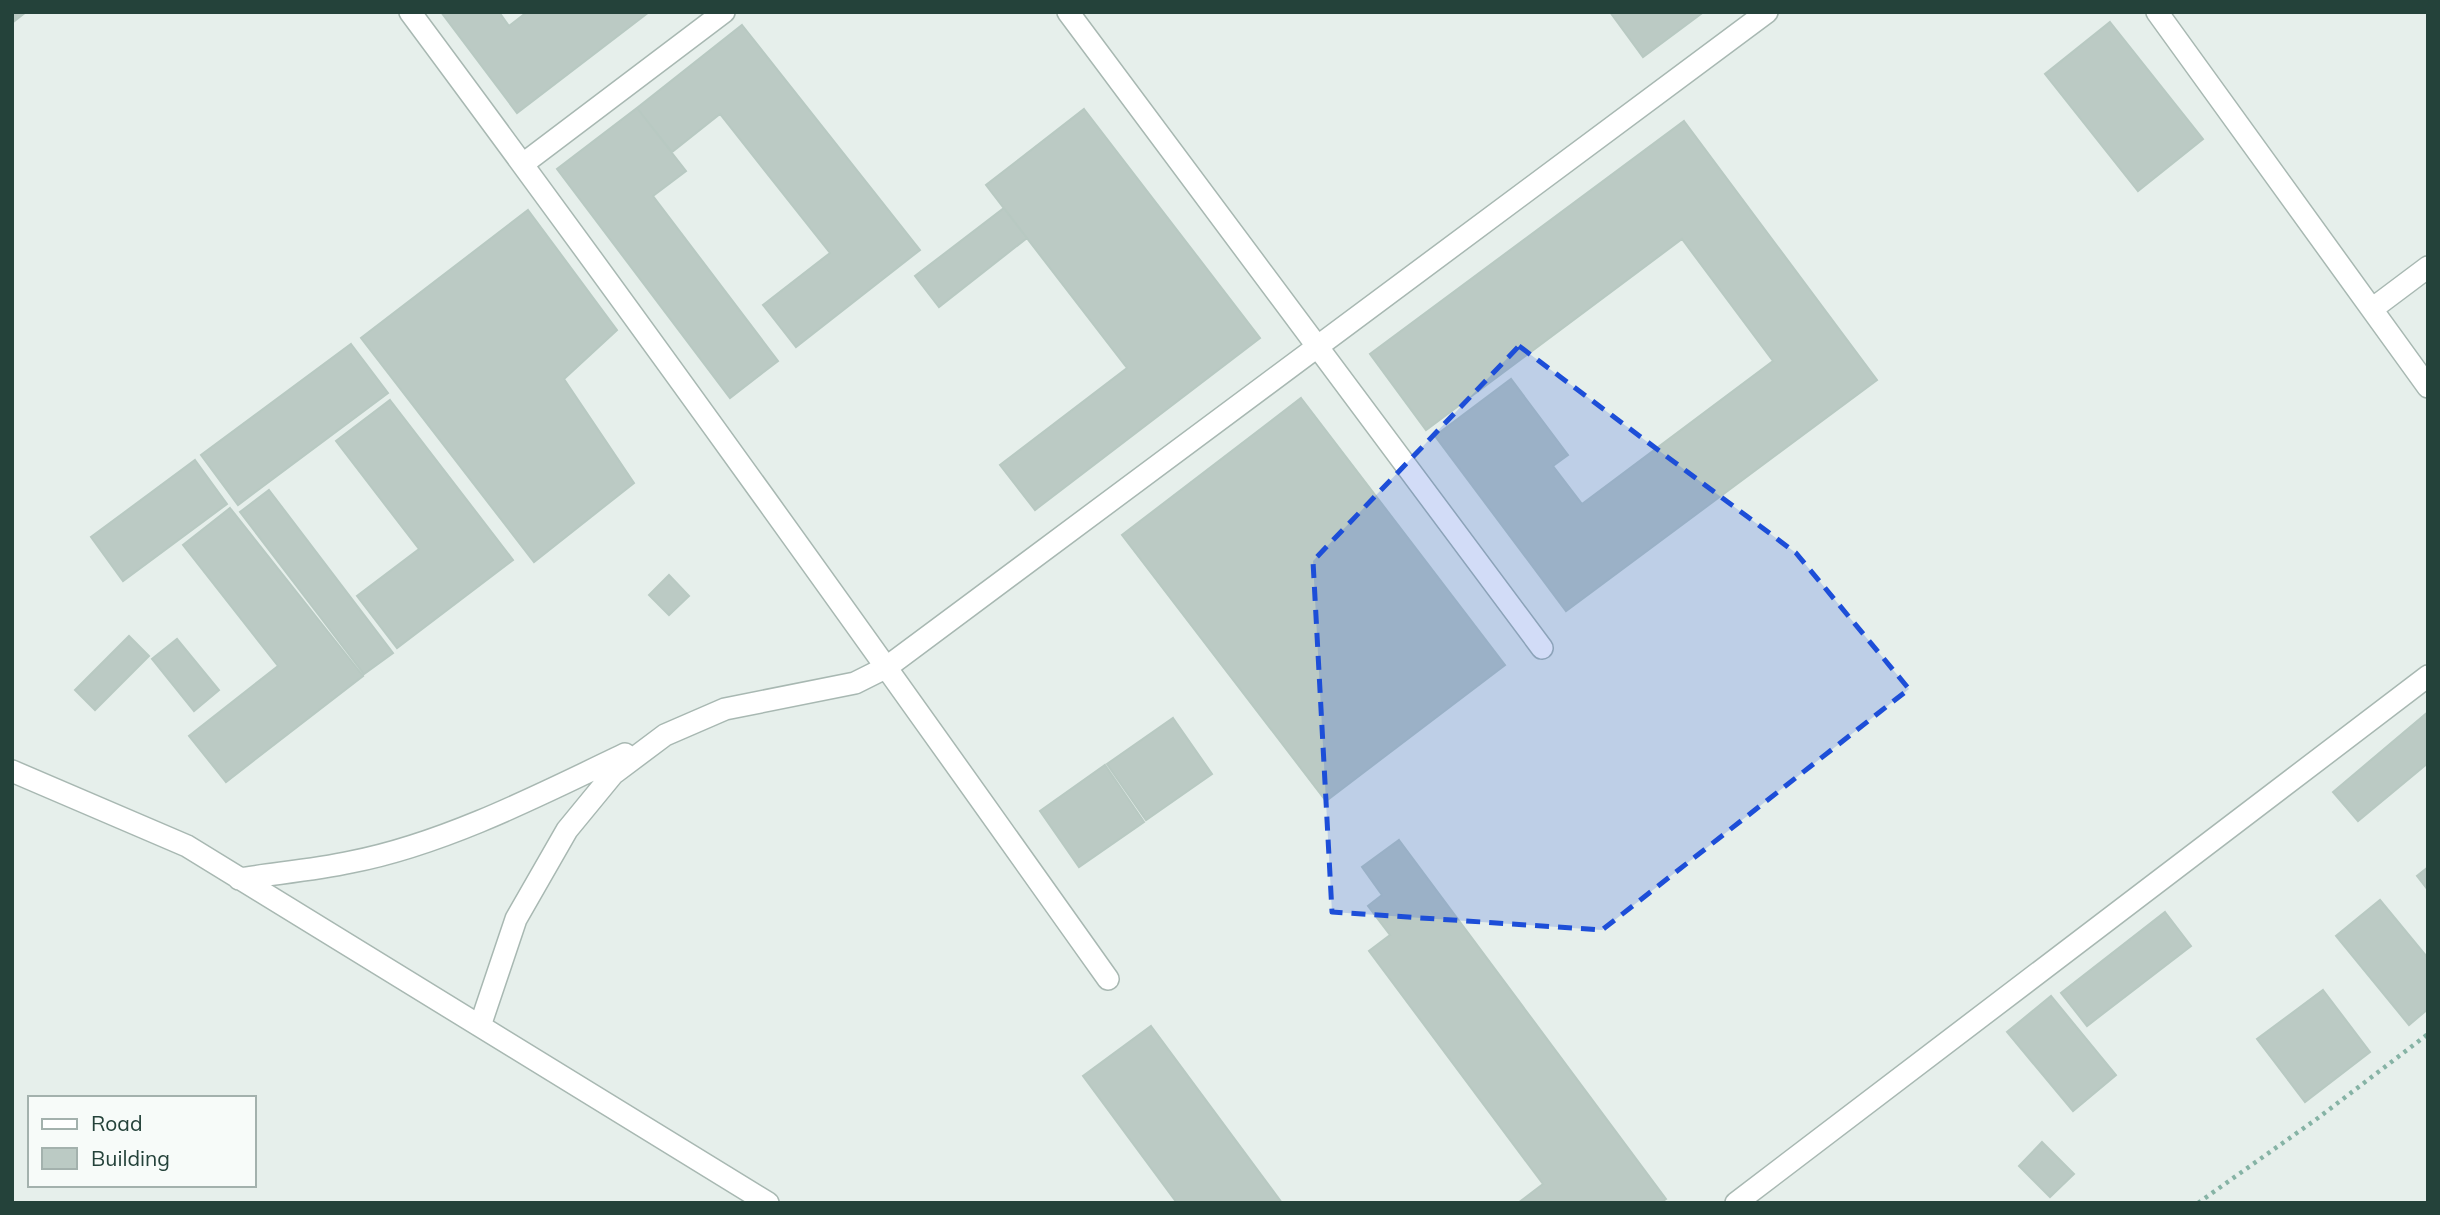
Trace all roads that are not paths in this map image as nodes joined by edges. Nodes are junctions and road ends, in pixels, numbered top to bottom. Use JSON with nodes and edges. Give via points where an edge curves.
{"nodes":[{"id":1,"x":410,"y":12,"type":"edge"},
{"id":2,"x":724,"y":12,"type":"edge"},
{"id":3,"x":1068,"y":12,"type":"edge"},
{"id":4,"x":1767,"y":12,"type":"edge"},
{"id":5,"x":2158,"y":12,"type":"edge"},
{"id":6,"x":523,"y":164,"type":"junction"},
{"id":7,"x":2428,"y":267,"type":"edge"},
{"id":8,"x":2372,"y":309,"type":"junction"},
{"id":9,"x":1317,"y":346,"type":"junction"},
{"id":10,"x":2428,"y":387,"type":"edge"},
{"id":11,"x":1542,"y":648,"type":"dead end"},
{"id":12,"x":887,"y":667,"type":"junction"},
{"id":13,"x":2428,"y":676,"type":"edge"},
{"id":14,"x":665,"y":735,"type":"junction"},
{"id":15,"x":12,"y":771,"type":"edge"},
{"id":16,"x":239,"y":879,"type":"junction"},
{"id":17,"x":1108,"y":979,"type":"dead end"},
{"id":18,"x":480,"y":1026,"type":"junction"},
{"id":19,"x":768,"y":1203,"type":"edge"},
{"id":20,"x":1736,"y":1203,"type":"edge"}],
"edges":[{"from":1,"to":6,"type":"street"},
{"from":2,"to":6,"type":"street"},
{"from":3,"to":9,"type":"street"},
{"from":4,"to":9,"type":"street"},
{"from":5,"to":8,"type":"street"},
{"from":6,"to":12,"type":"street"},
{"from":7,"to":8,"type":"street"},
{"from":8,"to":10,"type":"street"},
{"from":9,"to":11,"type":"street"},
{"from":9,"to":12,"type":"street"},
{"from":12,"to":14,"type":"street","via":[[855,683],[725,709]]},
{"from":12,"to":17,"type":"street"},
{"from":13,"to":20,"type":"street"},
{"from":14,"to":16,"type":"street","via":[[430,840],[352,862]]},
{"from":14,"to":18,"type":"street","via":[[613,774],[566,830],[516,919]]},
{"from":15,"to":16,"type":"street","via":[[187,846]]},
{"from":16,"to":18,"type":"street"},
{"from":18,"to":19,"type":"street"}]}
